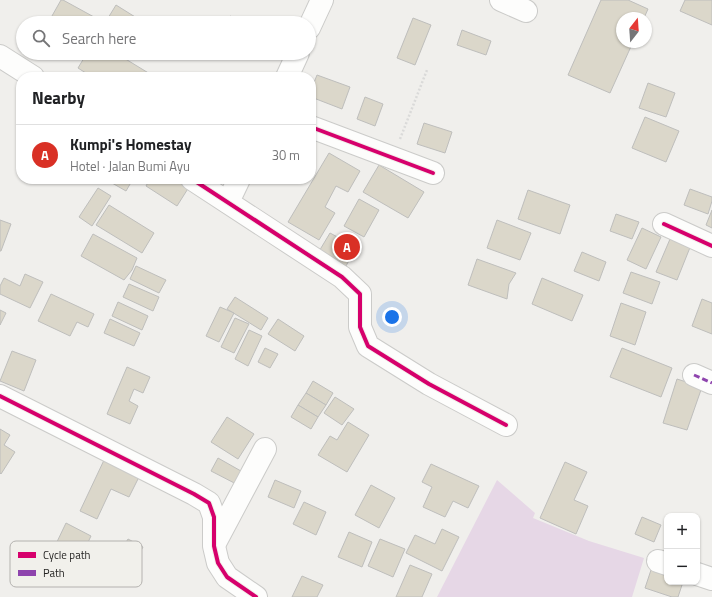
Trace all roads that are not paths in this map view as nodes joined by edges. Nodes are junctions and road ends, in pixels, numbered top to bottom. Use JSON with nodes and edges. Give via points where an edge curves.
{"nodes":[{"id":1,"x":322,"y":0,"type":"edge"},
{"id":2,"x":501,"y":0,"type":"edge"},
{"id":3,"x":526,"y":11,"type":"dead end"},
{"id":4,"x":315,"y":16,"type":"edge"},
{"id":5,"x":0,"y":56,"type":"edge"},
{"id":6,"x":295,"y":60,"type":"edge"},
{"id":7,"x":25,"y":72,"type":"edge"},
{"id":8,"x":289,"y":72,"type":"edge"},
{"id":9,"x":316,"y":129,"type":"edge"},
{"id":10,"x":433,"y":173,"type":"dead end"},
{"id":11,"x":200,"y":184,"type":"edge"},
{"id":12,"x":237,"y":184,"type":"edge"},
{"id":13,"x":228,"y":202,"type":"junction"},
{"id":14,"x":664,"y":224,"type":"dead end"},
{"id":15,"x":712,"y":246,"type":"edge"},
{"id":16,"x":0,"y":396,"type":"edge"},
{"id":17,"x":506,"y":425,"type":"dead end"},
{"id":18,"x":265,"y":448,"type":"dead end"},
{"id":19,"x":214,"y":546,"type":"junction"},
{"id":20,"x":700,"y":575,"type":"edge"},
{"id":21,"x":712,"y":579,"type":"edge"},
{"id":22,"x":256,"y":597,"type":"edge"}],
"edges":[{"from":1,"to":4,"type":"street"},
{"from":2,"to":3,"type":"street"},
{"from":5,"to":7,"type":"street"},
{"from":6,"to":8,"type":"street"},
{"from":9,"to":10,"type":"street"},
{"from":11,"to":13,"type":"street"},
{"from":12,"to":13,"type":"street"},
{"from":13,"to":17,"type":"street","via":[[342,277],[358,291],[360,327],[368,346],[429,384]]},
{"from":14,"to":15,"type":"street"},
{"from":16,"to":19,"type":"street","via":[[209,503],[214,516]]},
{"from":18,"to":19,"type":"street"},
{"from":19,"to":22,"type":"street","via":[[218,563],[227,577]]},
{"from":20,"to":21,"type":"street"}]}
